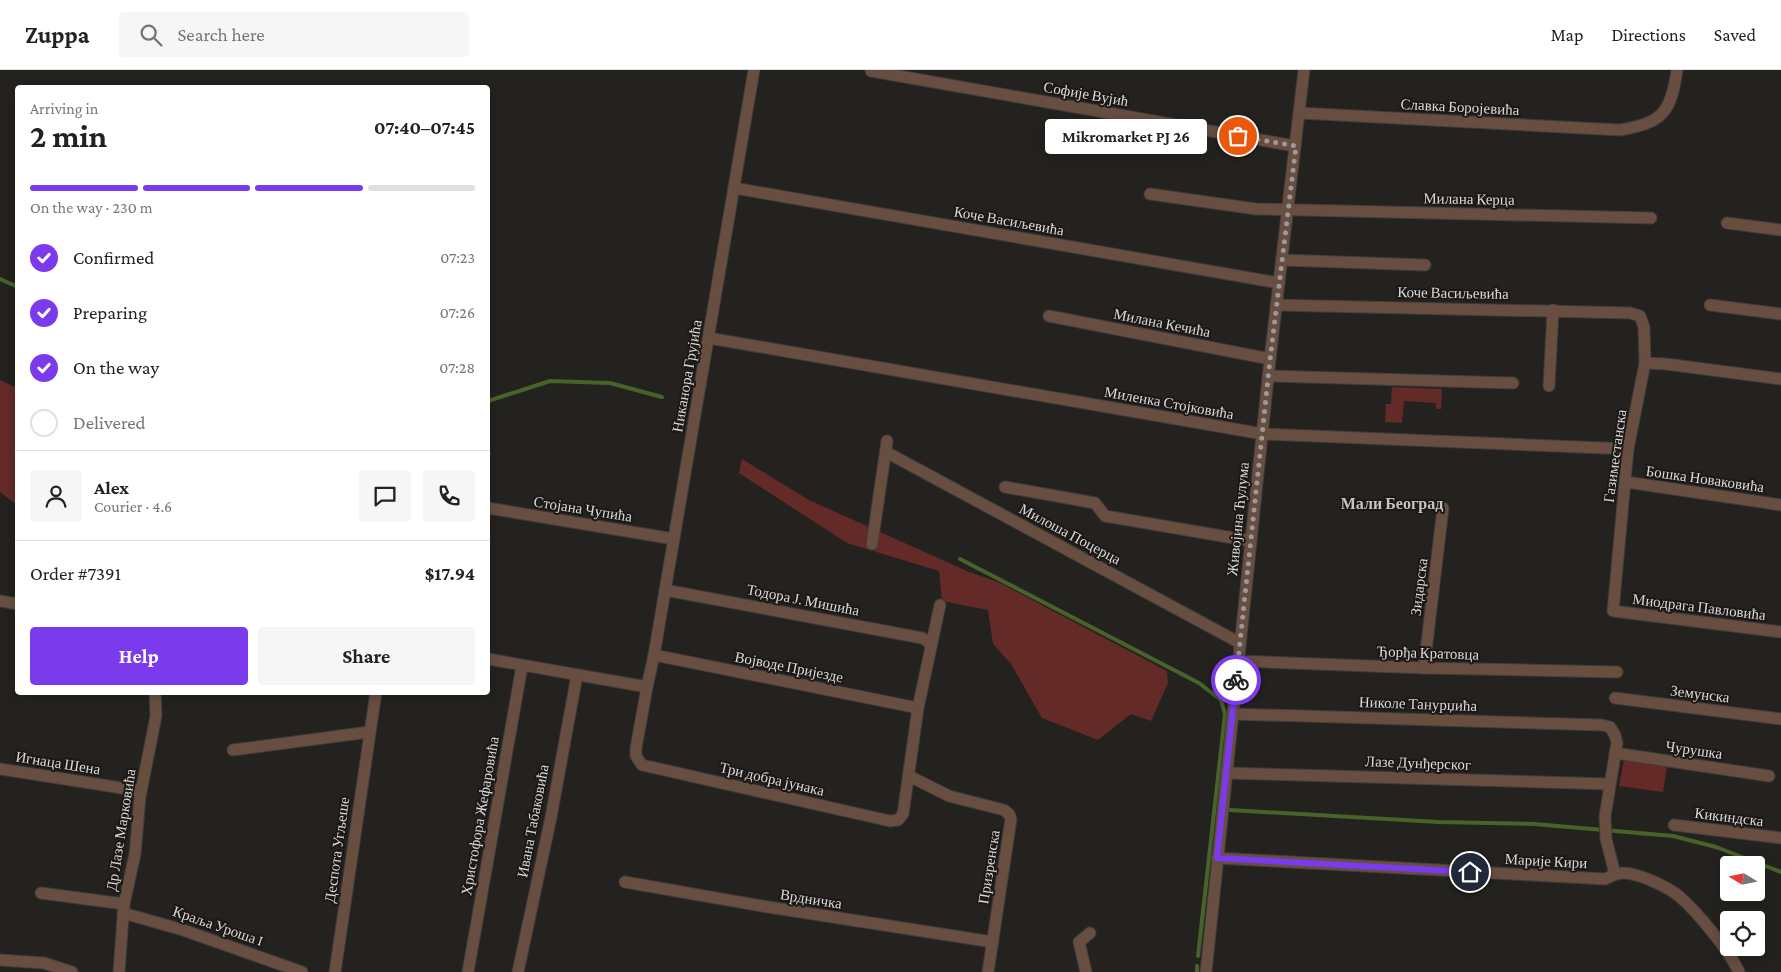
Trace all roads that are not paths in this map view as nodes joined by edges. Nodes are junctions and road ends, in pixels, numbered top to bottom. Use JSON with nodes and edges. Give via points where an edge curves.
{"nodes":[{"id":1,"x":754,"y":70,"type":"edge"},
{"id":2,"x":1304,"y":70,"type":"edge"},
{"id":3,"x":1677,"y":70,"type":"edge"},
{"id":4,"x":871,"y":71,"type":"dead end"},
{"id":5,"x":1300,"y":113,"type":"junction"},
{"id":6,"x":1296,"y":146,"type":"junction"},
{"id":7,"x":734,"y":188,"type":"junction"},
{"id":8,"x":1150,"y":194,"type":"dead end"},
{"id":9,"x":1287,"y":209,"type":"junction"},
{"id":10,"x":1651,"y":218,"type":"dead end"},
{"id":11,"x":1727,"y":223,"type":"dead end"},
{"id":12,"x":1781,"y":230,"type":"edge"},
{"id":13,"x":1282,"y":260,"type":"junction"},
{"id":14,"x":1425,"y":265,"type":"dead end"},
{"id":15,"x":1279,"y":283,"type":"junction"},
{"id":16,"x":1276,"y":305,"type":"junction"},
{"id":17,"x":1710,"y":305,"type":"dead end"},
{"id":18,"x":1553,"y":310,"type":"junction"},
{"id":19,"x":1630,"y":313,"type":"joint"},
{"id":20,"x":1781,"y":314,"type":"edge"},
{"id":21,"x":1049,"y":316,"type":"dead end"},
{"id":22,"x":709,"y":338,"type":"junction"},
{"id":23,"x":1270,"y":360,"type":"junction"},
{"id":24,"x":1645,"y":363,"type":"junction"},
{"id":25,"x":1268,"y":376,"type":"junction"},
{"id":26,"x":1781,"y":379,"type":"edge"},
{"id":27,"x":1513,"y":383,"type":"dead end"},
{"id":28,"x":1549,"y":386,"type":"dead end"},
{"id":29,"x":1263,"y":434,"type":"junction"},
{"id":30,"x":1628,"y":449,"type":"junction"},
{"id":31,"x":1626,"y":482,"type":"junction"},
{"id":32,"x":1005,"y":487,"type":"dead end"},
{"id":33,"x":1781,"y":505,"type":"edge"},
{"id":34,"x":490,"y":508,"type":"edge"},
{"id":35,"x":1443,"y":508,"type":"dead end"},
{"id":36,"x":674,"y":539,"type":"junction"},
{"id":37,"x":1251,"y":541,"type":"junction"},
{"id":38,"x":872,"y":544,"type":"dead end"},
{"id":39,"x":665,"y":590,"type":"junction"},
{"id":40,"x":0,"y":601,"type":"edge"},
{"id":41,"x":15,"y":604,"type":"edge"},
{"id":42,"x":940,"y":605,"type":"dead end"},
{"id":43,"x":1613,"y":611,"type":"joint"},
{"id":44,"x":1781,"y":632,"type":"edge"},
{"id":45,"x":1240,"y":643,"type":"junction"},
{"id":46,"x":931,"y":646,"type":"junction"},
{"id":47,"x":654,"y":655,"type":"junction"},
{"id":48,"x":490,"y":659,"type":"edge"},
{"id":49,"x":1238,"y":661,"type":"junction"},
{"id":50,"x":522,"y":666,"type":"junction"},
{"id":51,"x":1424,"y":668,"type":"junction"},
{"id":52,"x":1617,"y":672,"type":"dead end"},
{"id":53,"x":577,"y":675,"type":"junction"},
{"id":54,"x":647,"y":687,"type":"junction"},
{"id":55,"x":156,"y":695,"type":"edge"},
{"id":56,"x":375,"y":695,"type":"edge"},
{"id":57,"x":1614,"y":698,"type":"dead end"},
{"id":58,"x":918,"y":708,"type":"junction"},
{"id":59,"x":1233,"y":714,"type":"junction"},
{"id":60,"x":1781,"y":719,"type":"edge"},
{"id":61,"x":369,"y":732,"type":"junction"},
{"id":62,"x":233,"y":750,"type":"dead end"},
{"id":63,"x":1615,"y":753,"type":"junction"},
{"id":64,"x":648,"y":767,"type":"joint"},
{"id":65,"x":0,"y":770,"type":"edge"},
{"id":66,"x":1226,"y":773,"type":"junction"},
{"id":67,"x":909,"y":776,"type":"junction"},
{"id":68,"x":1769,"y":776,"type":"dead end"},
{"id":69,"x":1610,"y":784,"type":"junction"},
{"id":70,"x":141,"y":791,"type":"junction"},
{"id":71,"x":1674,"y":825,"type":"dead end"},
{"id":72,"x":1781,"y":838,"type":"edge"},
{"id":73,"x":1217,"y":858,"type":"junction"},
{"id":74,"x":1615,"y":874,"type":"junction"},
{"id":75,"x":625,"y":882,"type":"dead end"},
{"id":76,"x":41,"y":893,"type":"dead end"},
{"id":77,"x":124,"y":909,"type":"junction"},
{"id":78,"x":1090,"y":932,"type":"dead end"},
{"id":79,"x":993,"y":942,"type":"junction"},
{"id":80,"x":0,"y":960,"type":"edge"},
{"id":81,"x":72,"y":972,"type":"edge"},
{"id":82,"x":119,"y":972,"type":"edge"},
{"id":83,"x":302,"y":972,"type":"edge"},
{"id":84,"x":335,"y":972,"type":"edge"},
{"id":85,"x":468,"y":972,"type":"edge"},
{"id":86,"x":518,"y":972,"type":"edge"},
{"id":87,"x":988,"y":972,"type":"edge"},
{"id":88,"x":1086,"y":972,"type":"edge"},
{"id":89,"x":1206,"y":972,"type":"edge"},
{"id":90,"x":1739,"y":972,"type":"edge"}],
"edges":[{"from":1,"to":7,"type":"street","name":"Никанора Грујића"},
{"from":2,"to":5,"type":"street","name":"Живојина Ћулума"},
{"from":3,"to":5,"type":"street","name":"Славка Боројевића","via":[[1671,99],[1662,114],[1648,124],[1620,130]]},
{"from":4,"to":6,"type":"street","name":"Софије Вујић"},
{"from":5,"to":6,"type":"street","name":"Живојина Ћулума"},
{"from":6,"to":9,"type":"street","name":"Живојина Ћулума"},
{"from":7,"to":15,"type":"street","name":"Коче Васиљевића"},
{"from":7,"to":22,"type":"street","name":"Никанора Грујића"},
{"from":8,"to":9,"type":"street","name":"Милана Керца","via":[[1256,209]]},
{"from":9,"to":10,"type":"street","name":"Милана Керца"},
{"from":9,"to":13,"type":"street","name":"Живојина Ћулума"},
{"from":11,"to":12,"type":"street"},
{"from":13,"to":14,"type":"street"},
{"from":13,"to":15,"type":"street","name":"Живојина Ћулума"},
{"from":15,"to":16,"type":"street","name":"Живојина Ћулума"},
{"from":16,"to":18,"type":"street","name":"Коче Васиљевића"},
{"from":16,"to":23,"type":"street","name":"Живојина Ћулума"},
{"from":17,"to":20,"type":"street"},
{"from":18,"to":19,"type":"street","name":"Коче Васиљевића"},
{"from":18,"to":28,"type":"street"},
{"from":19,"to":24,"type":"street","name":"Газиместанска","via":[[1640,316],[1644,327]]},
{"from":21,"to":23,"type":"street","name":"Милана Кечића"},
{"from":22,"to":29,"type":"street","name":"Миленка Стојковића"},
{"from":22,"to":36,"type":"street","name":"Никанора Грујића"},
{"from":23,"to":25,"type":"street","name":"Живојина Ћулума"},
{"from":24,"to":26,"type":"street"},
{"from":24,"to":30,"type":"street","name":"Газиместанска"},
{"from":25,"to":27,"type":"street"},
{"from":25,"to":29,"type":"street","name":"Живојина Ћулума"},
{"from":29,"to":30,"type":"street","name":"Миленка Стојковића"},
{"from":29,"to":37,"type":"street","name":"Живојина Ћулума"},
{"from":30,"to":31,"type":"street","name":"Газиместанска"},
{"from":31,"to":33,"type":"street","name":"Бошка Новаковића"},
{"from":31,"to":43,"type":"street","name":"Газиместанска"},
{"from":32,"to":37,"type":"street","name":"Милоша Поцерца","via":[[1095,503],[1105,516]]},
{"from":34,"to":36,"type":"street","name":"Стојана Чупића"},
{"from":35,"to":51,"type":"street","name":"Зидарска"},
{"from":36,"to":39,"type":"street","name":"Никанора Грујића"},
{"from":37,"to":45,"type":"street","name":"Живојина Ћулума"},
{"from":38,"to":45,"type":"street","name":"Милоша Поцерца","via":[[886,446]]},
{"from":39,"to":46,"type":"street","name":"Тодора Ј. Мишића","via":[[922,638]]},
{"from":39,"to":47,"type":"street","name":"Никанора Грујића"},
{"from":40,"to":41,"type":"street"},
{"from":42,"to":46,"type":"street"},
{"from":43,"to":44,"type":"street","name":"Миодрага Павловића"},
{"from":45,"to":49,"type":"street","name":"Живојина Ћулума"},
{"from":46,"to":58,"type":"street"},
{"from":47,"to":54,"type":"street","name":"Никанора Грујића"},
{"from":47,"to":58,"type":"street","name":"Војводе Пријезде"},
{"from":48,"to":50,"type":"street"},
{"from":49,"to":51,"type":"street","name":"Ђорђа Кратовца"},
{"from":49,"to":59,"type":"street","name":"Живојина Ћулума"},
{"from":50,"to":53,"type":"street"},
{"from":50,"to":85,"type":"street","name":"Христофора Жефаровића"},
{"from":51,"to":52,"type":"street","name":"Ђорђа Кратовца"},
{"from":53,"to":54,"type":"street"},
{"from":53,"to":86,"type":"street","name":"Ивана Табаковића"},
{"from":54,"to":64,"type":"street","name":"Никанора Грујића","via":[[636,756],[642,765]]},
{"from":55,"to":70,"type":"street","name":"Др Лазе Марковића","via":[[156,716]]},
{"from":56,"to":61,"type":"street","name":"Деспота Угљеше"},
{"from":57,"to":60,"type":"street","name":"Земунска"},
{"from":58,"to":67,"type":"street"},
{"from":59,"to":63,"type":"street","name":"Николе Танурџића","via":[[1602,725],[1613,729],[1617,743]]},
{"from":59,"to":66,"type":"street","name":"Живојина Ћулума"},
{"from":61,"to":62,"type":"street"},
{"from":61,"to":84,"type":"street","name":"Деспота Угљеше"},
{"from":63,"to":68,"type":"street","name":"Чурушка"},
{"from":63,"to":69,"type":"street"},
{"from":64,"to":67,"type":"street","name":"Три добра јунака","via":[[890,821],[898,820],[903,814]]},
{"from":65,"to":70,"type":"street","name":"Игнаца Шена"},
{"from":66,"to":69,"type":"street","name":"Лазе Дунђерског"},
{"from":66,"to":73,"type":"street","name":"Живојина Ћулума"},
{"from":67,"to":79,"type":"street","name":"Призренска","via":[[949,796],[1009,814],[1011,819]]},
{"from":69,"to":74,"type":"street","via":[[1605,816],[1606,839]]},
{"from":70,"to":77,"type":"street","name":"Др Лазе Марковића","via":[[136,854]]},
{"from":71,"to":72,"type":"street","name":"Кикиндска"},
{"from":73,"to":74,"type":"street","name":"Марије Кири","via":[[1606,879]]},
{"from":73,"to":89,"type":"street","name":"Живојина Ћулума"},
{"from":74,"to":90,"type":"street","name":"Марије Кири","via":[[1641,877],[1680,897],[1727,950]]},
{"from":75,"to":79,"type":"street","name":"Врдничка"},
{"from":76,"to":77,"type":"street","name":"Краља Уроша I"},
{"from":77,"to":82,"type":"street","name":"Др Лазе Марковића"},
{"from":77,"to":83,"type":"street","name":"Краља Уроша I"},
{"from":78,"to":88,"type":"street","via":[[1079,942]]},
{"from":79,"to":87,"type":"street","name":"Призренска"},
{"from":80,"to":81,"type":"street","via":[[44,963]]}]}
